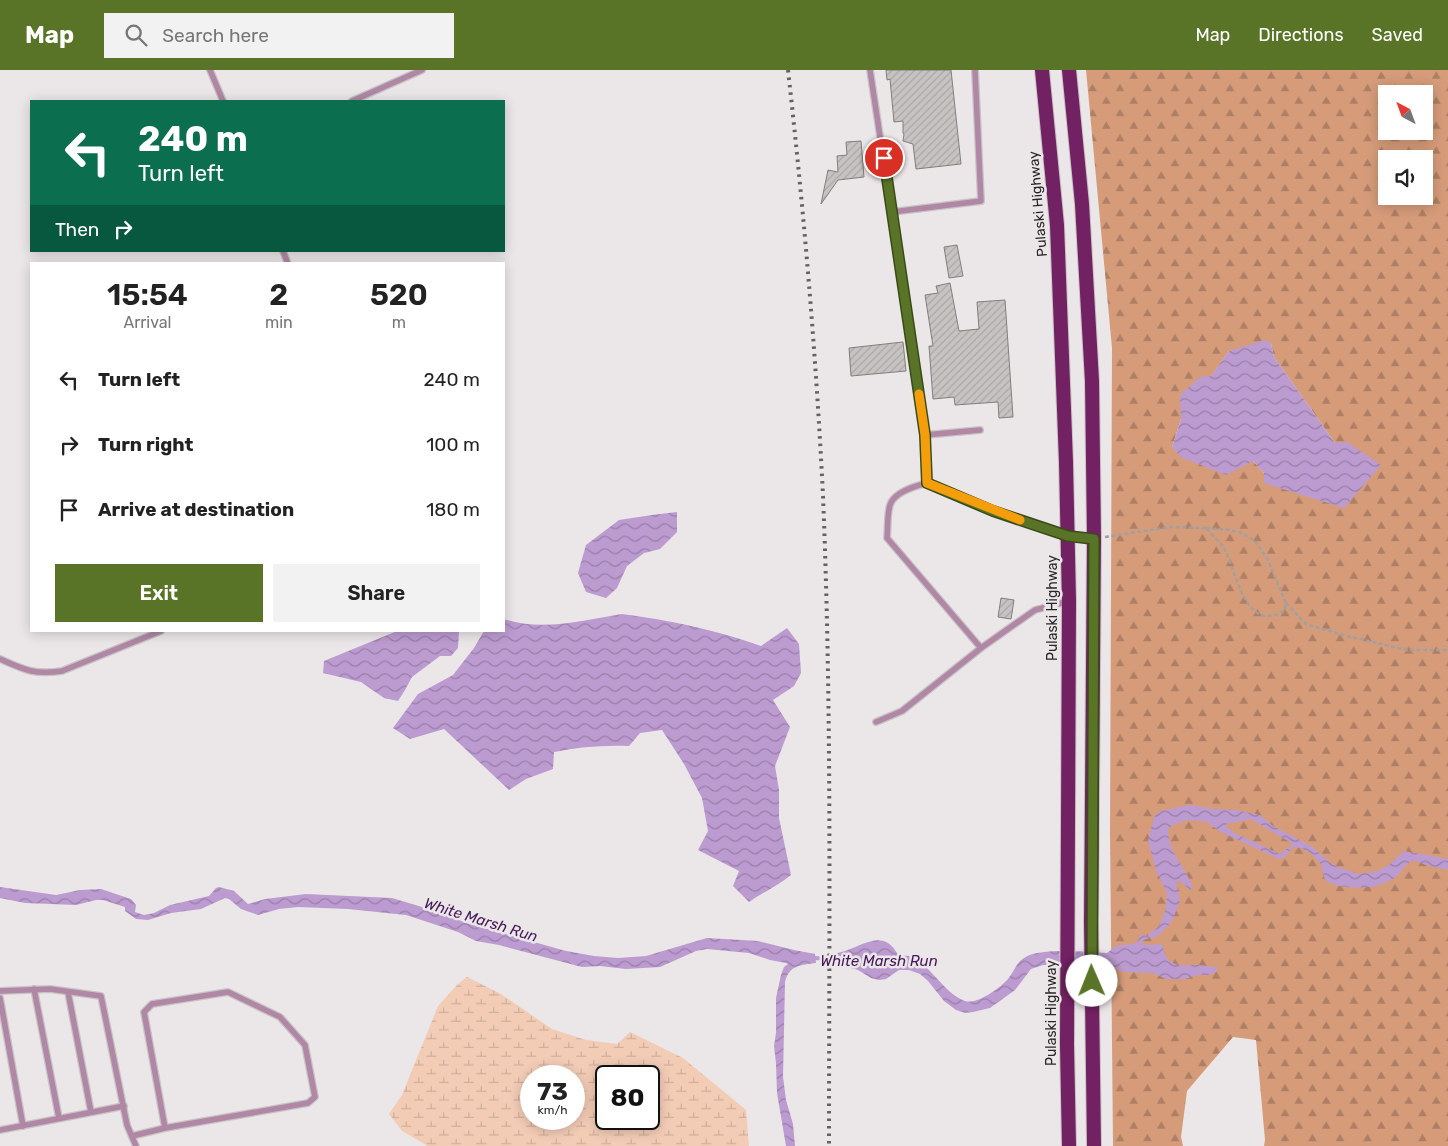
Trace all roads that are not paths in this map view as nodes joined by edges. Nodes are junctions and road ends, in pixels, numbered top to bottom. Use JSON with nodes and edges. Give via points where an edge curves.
{"nodes":[{"id":1,"x":210,"y":70,"type":"edge"},
{"id":2,"x":422,"y":70,"type":"edge"},
{"id":3,"x":870,"y":70,"type":"edge"},
{"id":4,"x":975,"y":70,"type":"edge"},
{"id":5,"x":1042,"y":70,"type":"edge"},
{"id":6,"x":1069,"y":70,"type":"edge"},
{"id":7,"x":223,"y":100,"type":"edge"},
{"id":8,"x":354,"y":100,"type":"edge"},
{"id":9,"x":892,"y":212,"type":"junction"},
{"id":10,"x":980,"y":430,"type":"dead end"},
{"id":11,"x":925,"y":435,"type":"junction"},
{"id":12,"x":927,"y":483,"type":"junction"},
{"id":13,"x":1068,"y":536,"type":"junction"},
{"id":14,"x":1094,"y":539,"type":"junction"},
{"id":15,"x":1069,"y":601,"type":"junction"},
{"id":16,"x":159,"y":632,"type":"edge"},
{"id":17,"x":981,"y":648,"type":"junction"},
{"id":18,"x":0,"y":659,"type":"edge"},
{"id":19,"x":876,"y":722,"type":"dead end"},
{"id":20,"x":34,"y":989,"type":"junction"},
{"id":21,"x":0,"y":991,"type":"edge"},
{"id":22,"x":68,"y":992,"type":"junction"},
{"id":23,"x":0,"y":998,"type":"edge"},
{"id":24,"x":124,"y":1106,"type":"junction"},
{"id":25,"x":91,"y":1112,"type":"junction"},
{"id":26,"x":59,"y":1118,"type":"junction"},
{"id":27,"x":24,"y":1126,"type":"junction"},
{"id":28,"x":165,"y":1128,"type":"junction"},
{"id":29,"x":0,"y":1130,"type":"edge"},
{"id":30,"x":132,"y":1136,"type":"junction"},
{"id":31,"x":136,"y":1146,"type":"edge"},
{"id":32,"x":1069,"y":1146,"type":"edge"},
{"id":33,"x":1094,"y":1146,"type":"edge"}],
"edges":[{"from":1,"to":7,"type":"lane"},
{"from":2,"to":8,"type":"lane"},
{"from":3,"to":9,"type":"lane"},
{"from":4,"to":9,"type":"lane","via":[[981,201]]},
{"from":5,"to":13,"type":"highway","name":"Pulaski Highway","via":[[1060,264]]},
{"from":6,"to":14,"type":"highway","via":[[1088,304]]},
{"from":9,"to":11,"type":"lane"},
{"from":10,"to":11,"type":"lane"},
{"from":11,"to":12,"type":"lane"},
{"from":12,"to":13,"type":"lane","via":[[993,511]]},
{"from":12,"to":17,"type":"lane","via":[[906,490],[890,504],[887,538]]},
{"from":13,"to":14,"type":"lane"},
{"from":13,"to":15,"type":"highway","name":"Pulaski Highway"},
{"from":14,"to":33,"type":"highway","via":[[1091,922]]},
{"from":15,"to":17,"type":"lane","via":[[1035,610]]},
{"from":15,"to":32,"type":"highway","name":"Pulaski Highway"},
{"from":16,"to":18,"type":"lane","via":[[62,671],[34,673]]},
{"from":17,"to":19,"type":"lane","via":[[902,711]]},
{"from":20,"to":21,"type":"lane"},
{"from":20,"to":22,"type":"lane"},
{"from":20,"to":26,"type":"lane"},
{"from":22,"to":24,"type":"lane","via":[[101,996]]},
{"from":22,"to":25,"type":"lane"},
{"from":23,"to":27,"type":"lane"},
{"from":24,"to":25,"type":"lane"},
{"from":24,"to":30,"type":"lane"},
{"from":25,"to":26,"type":"lane"},
{"from":26,"to":27,"type":"lane"},
{"from":27,"to":29,"type":"lane"},
{"from":28,"to":28,"type":"lane","via":[[308,1103],[315,1097],[305,1045],[280,1017],[228,992],[152,1004],[144,1012]]},
{"from":28,"to":30,"type":"lane"},
{"from":30,"to":31,"type":"lane"}]}
